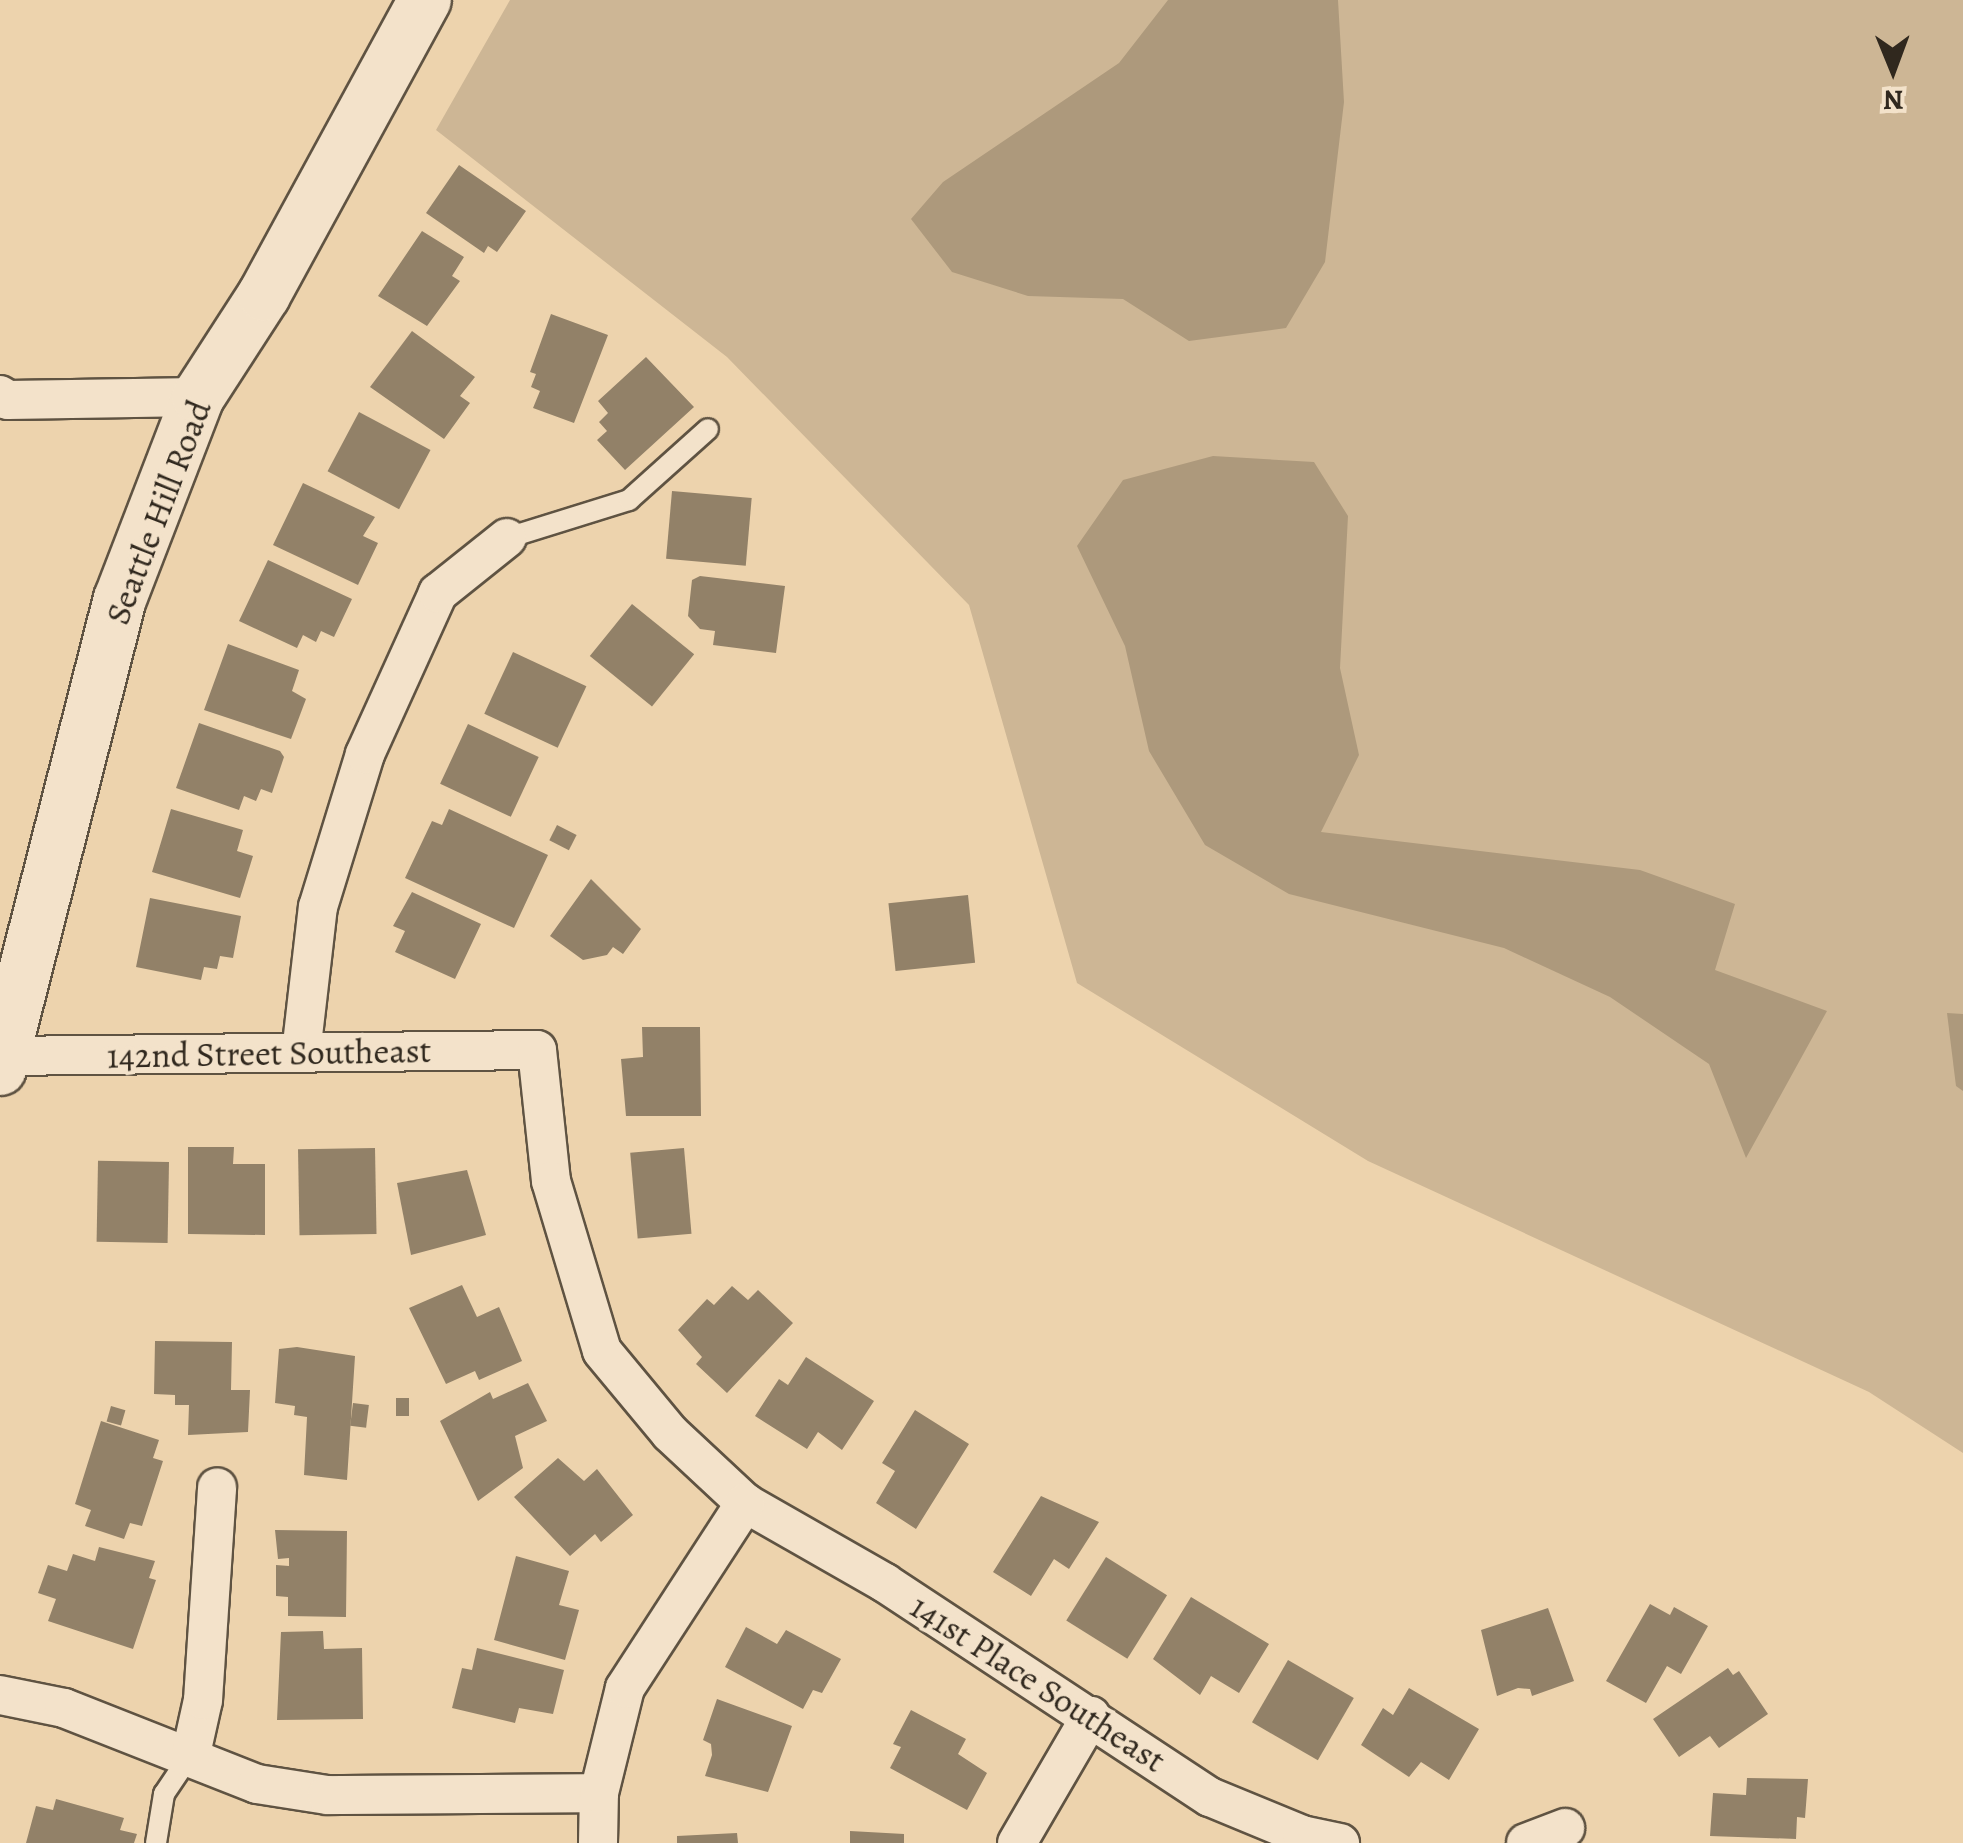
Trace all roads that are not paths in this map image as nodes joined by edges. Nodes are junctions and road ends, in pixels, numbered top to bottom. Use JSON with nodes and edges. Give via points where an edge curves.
{"nodes":[{"id":1,"x":424,"y":0,"type":"edge"},
{"id":2,"x":0,"y":394,"type":"edge"},
{"id":3,"x":198,"y":397,"type":"junction"},
{"id":4,"x":708,"y":428,"type":"dead end"},
{"id":5,"x":508,"y":538,"type":"joint"},
{"id":6,"x":3,"y":1045,"type":"edge"},
{"id":7,"x":536,"y":1050,"type":"joint"},
{"id":8,"x":301,"y":1053,"type":"junction"},
{"id":9,"x":217,"y":1486,"type":"dead end"},
{"id":10,"x":745,"y":1503,"type":"junction"},
{"id":11,"x":0,"y":1696,"type":"edge"},
{"id":12,"x":1090,"y":1716,"type":"junction"},
{"id":13,"x":191,"y":1754,"type":"junction"},
{"id":14,"x":599,"y":1793,"type":"junction"},
{"id":15,"x":1566,"y":1828,"type":"dead end"},
{"id":16,"x":156,"y":1843,"type":"edge"},
{"id":17,"x":598,"y":1843,"type":"edge"},
{"id":18,"x":1017,"y":1843,"type":"edge"},
{"id":19,"x":1340,"y":1843,"type":"edge"},
{"id":20,"x":1526,"y":1843,"type":"edge"}],
"edges":[{"from":1,"to":3,"type":"main road","name":"Seattle Hill Road","via":[[264,295]]},
{"from":2,"to":3,"type":"street","via":[[8,400]]},
{"from":3,"to":6,"type":"main road","name":"Seattle Hill Road","via":[[120,600]]},
{"from":4,"to":5,"type":"lane","via":[[629,500]]},
{"from":5,"to":8,"type":"street","via":[[438,593],[365,754],[318,907]]},
{"from":6,"to":8,"type":"street","name":"142nd Street Southeast"},
{"from":7,"to":8,"type":"street","name":"142nd Street Southeast"},
{"from":7,"to":10,"type":"street","name":"141st Place Southeast","via":[[551,1181],[602,1350],[670,1433]]},
{"from":9,"to":13,"type":"street","via":[[203,1700]]},
{"from":10,"to":12,"type":"street","name":"141st Place Southeast","via":[[885,1582]]},
{"from":10,"to":14,"type":"street","via":[[625,1688]]},
{"from":11,"to":13,"type":"street","via":[[64,1708]]},
{"from":12,"to":18,"type":"street"},
{"from":12,"to":19,"type":"street","name":"141st Place Southeast","via":[[1210,1797],[1302,1835]]},
{"from":13,"to":14,"type":"street","via":[[258,1784],[328,1795]]},
{"from":13,"to":16,"type":"lane","via":[[164,1794]]},
{"from":14,"to":17,"type":"street"},
{"from":15,"to":20,"type":"street"}]}
